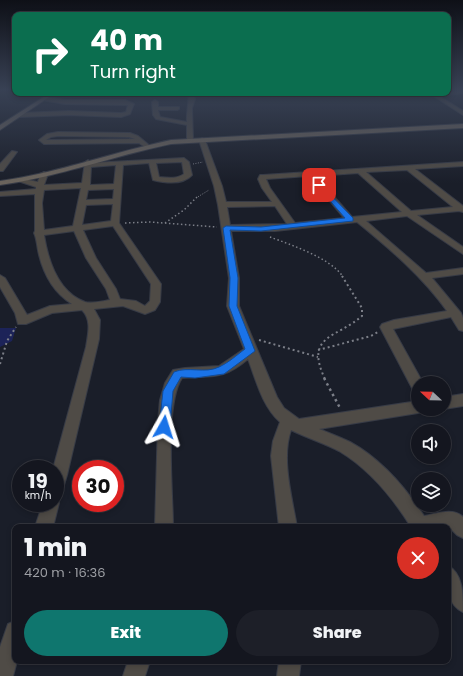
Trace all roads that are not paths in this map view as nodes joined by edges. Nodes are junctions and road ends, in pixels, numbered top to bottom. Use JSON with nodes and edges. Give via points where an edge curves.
{"nodes":[{"id":1,"x":11,"y":121,"type":"edge"},
{"id":2,"x":178,"y":121,"type":"edge"},
{"id":3,"x":190,"y":121,"type":"edge"},
{"id":4,"x":190,"y":124,"type":"junction"},
{"id":5,"x":463,"y":126,"type":"edge"},
{"id":6,"x":0,"y":128,"type":"edge"},
{"id":7,"x":190,"y":140,"type":"junction"},
{"id":8,"x":202,"y":140,"type":"junction"},
{"id":9,"x":145,"y":144,"type":"junction"},
{"id":10,"x":14,"y":152,"type":"dead end"},
{"id":11,"x":152,"y":161,"type":"junction"},
{"id":12,"x":120,"y":163,"type":"junction"},
{"id":13,"x":461,"y":163,"type":"edge"},
{"id":14,"x":88,"y":164,"type":"junction"},
{"id":15,"x":408,"y":167,"type":"junction"},
{"id":16,"x":0,"y":169,"type":"edge"},
{"id":17,"x":359,"y":170,"type":"junction"},
{"id":18,"x":310,"y":173,"type":"junction"},
{"id":19,"x":19,"y":180,"type":"junction"},
{"id":20,"x":2,"y":183,"type":"edge"},
{"id":21,"x":41,"y":185,"type":"junction"},
{"id":22,"x":85,"y":186,"type":"junction"},
{"id":23,"x":118,"y":186,"type":"junction"},
{"id":24,"x":0,"y":195,"type":"edge"},
{"id":25,"x":116,"y":201,"type":"junction"},
{"id":26,"x":83,"y":203,"type":"junction"},
{"id":27,"x":277,"y":204,"type":"junction"},
{"id":28,"x":222,"y":205,"type":"junction"},
{"id":29,"x":462,"y":208,"type":"edge"},
{"id":30,"x":408,"y":213,"type":"junction"},
{"id":31,"x":354,"y":219,"type":"junction"},
{"id":32,"x":114,"y":223,"type":"junction"},
{"id":33,"x":294,"y":226,"type":"junction"},
{"id":34,"x":77,"y":227,"type":"junction"},
{"id":35,"x":226,"y":228,"type":"junction"},
{"id":36,"x":38,"y":232,"type":"junction"},
{"id":37,"x":463,"y":251,"type":"edge"},
{"id":38,"x":463,"y":271,"type":"edge"},
{"id":39,"x":425,"y":276,"type":"junction"},
{"id":40,"x":0,"y":278,"type":"edge"},
{"id":41,"x":116,"y":302,"type":"junction"},
{"id":42,"x":83,"y":306,"type":"junction"},
{"id":43,"x":455,"y":313,"type":"junction"},
{"id":44,"x":463,"y":327,"type":"edge"},
{"id":45,"x":250,"y":351,"type":"junction"},
{"id":46,"x":413,"y":376,"type":"edge"},
{"id":47,"x":463,"y":400,"type":"edge"},
{"id":48,"x":451,"y":402,"type":"edge"},
{"id":49,"x":411,"y":408,"type":"edge"},
{"id":50,"x":293,"y":422,"type":"junction"},
{"id":51,"x":62,"y":460,"type":"edge"},
{"id":52,"x":48,"y":512,"type":"edge"},
{"id":53,"x":45,"y":524,"type":"edge"},
{"id":54,"x":164,"y":524,"type":"edge"},
{"id":55,"x":288,"y":524,"type":"edge"},
{"id":56,"x":419,"y":524,"type":"edge"},
{"id":57,"x":431,"y":524,"type":"edge"},
{"id":58,"x":463,"y":529,"type":"edge"},
{"id":59,"x":451,"y":580,"type":"edge"},
{"id":60,"x":463,"y":602,"type":"edge"},
{"id":61,"x":12,"y":641,"type":"edge"},
{"id":62,"x":138,"y":664,"type":"edge"},
{"id":63,"x":290,"y":664,"type":"edge"},
{"id":64,"x":2,"y":676,"type":"edge"},
{"id":65,"x":134,"y":676,"type":"edge"},
{"id":66,"x":288,"y":676,"type":"edge"}],
"edges":[{"from":1,"to":6,"type":"street"},
{"from":2,"to":4,"type":"street"},
{"from":3,"to":4,"type":"street"},
{"from":4,"to":7,"type":"street"},
{"from":5,"to":8,"type":"street"},
{"from":7,"to":8,"type":"street"},
{"from":7,"to":9,"type":"street"},
{"from":8,"to":28,"type":"street"},
{"from":9,"to":9,"type":"street","via":[[136,137],[121,134],[58,134],[49,135],[42,140]]},
{"from":9,"to":14,"type":"street"},
{"from":10,"to":16,"type":"street"},
{"from":11,"to":11,"type":"street","via":[[154,177],[158,179],[188,176],[184,160]]},
{"from":11,"to":12,"type":"street"},
{"from":12,"to":14,"type":"street"},
{"from":12,"to":23,"type":"street"},
{"from":13,"to":15,"type":"street"},
{"from":14,"to":21,"type":"street"},
{"from":14,"to":22,"type":"street"},
{"from":15,"to":17,"type":"street"},
{"from":15,"to":29,"type":"street"},
{"from":17,"to":18,"type":"street"},
{"from":17,"to":30,"type":"street"},
{"from":18,"to":27,"type":"street","via":[[262,178]]},
{"from":18,"to":31,"type":"street"},
{"from":19,"to":20,"type":"street"},
{"from":19,"to":21,"type":"street"},
{"from":19,"to":21,"type":"street"},
{"from":20,"to":24,"type":"street"},
{"from":21,"to":22,"type":"street"},
{"from":21,"to":24,"type":"street"},
{"from":21,"to":36,"type":"street"},
{"from":22,"to":23,"type":"street"},
{"from":22,"to":26,"type":"street"},
{"from":23,"to":25,"type":"street"},
{"from":25,"to":26,"type":"street"},
{"from":25,"to":32,"type":"street"},
{"from":26,"to":34,"type":"street"},
{"from":27,"to":28,"type":"street"},
{"from":27,"to":33,"type":"street"},
{"from":28,"to":35,"type":"street"},
{"from":29,"to":30,"type":"street"},
{"from":30,"to":31,"type":"street"},
{"from":30,"to":37,"type":"street"},
{"from":31,"to":33,"type":"street"},
{"from":31,"to":39,"type":"street"},
{"from":32,"to":34,"type":"street"},
{"from":32,"to":41,"type":"street","via":[[153,278],[157,290],[155,302],[148,309]]},
{"from":33,"to":35,"type":"street"},
{"from":34,"to":36,"type":"street"},
{"from":34,"to":41,"type":"street","via":[[91,258],[111,288]]},
{"from":35,"to":45,"type":"street","via":[[234,278],[233,306]]},
{"from":36,"to":42,"type":"street","via":[[53,280],[65,294]]},
{"from":38,"to":39,"type":"street"},
{"from":39,"to":43,"type":"street"},
{"from":40,"to":42,"type":"street","via":[[21,313],[22,321],[50,310]]},
{"from":41,"to":42,"type":"street"},
{"from":42,"to":51,"type":"street","via":[[92,314],[94,329]]},
{"from":43,"to":44,"type":"street"},
{"from":43,"to":46,"type":"street","via":[[386,327]]},
{"from":45,"to":50,"type":"street","via":[[271,400],[280,413]]},
{"from":45,"to":54,"type":"street","via":[[221,371],[181,373],[174,378],[168,391],[164,427]]},
{"from":47,"to":48,"type":"street"},
{"from":49,"to":50,"type":"street","via":[[344,419]]},
{"from":50,"to":55,"type":"street","via":[[280,441],[279,456]]},
{"from":50,"to":56,"type":"street","via":[[352,451],[381,474],[406,502]]},
{"from":52,"to":53,"type":"street"},
{"from":57,"to":58,"type":"street","via":[[454,520]]},
{"from":59,"to":60,"type":"street"},
{"from":61,"to":64,"type":"street"},
{"from":62,"to":65,"type":"street"},
{"from":63,"to":66,"type":"street"}]}
